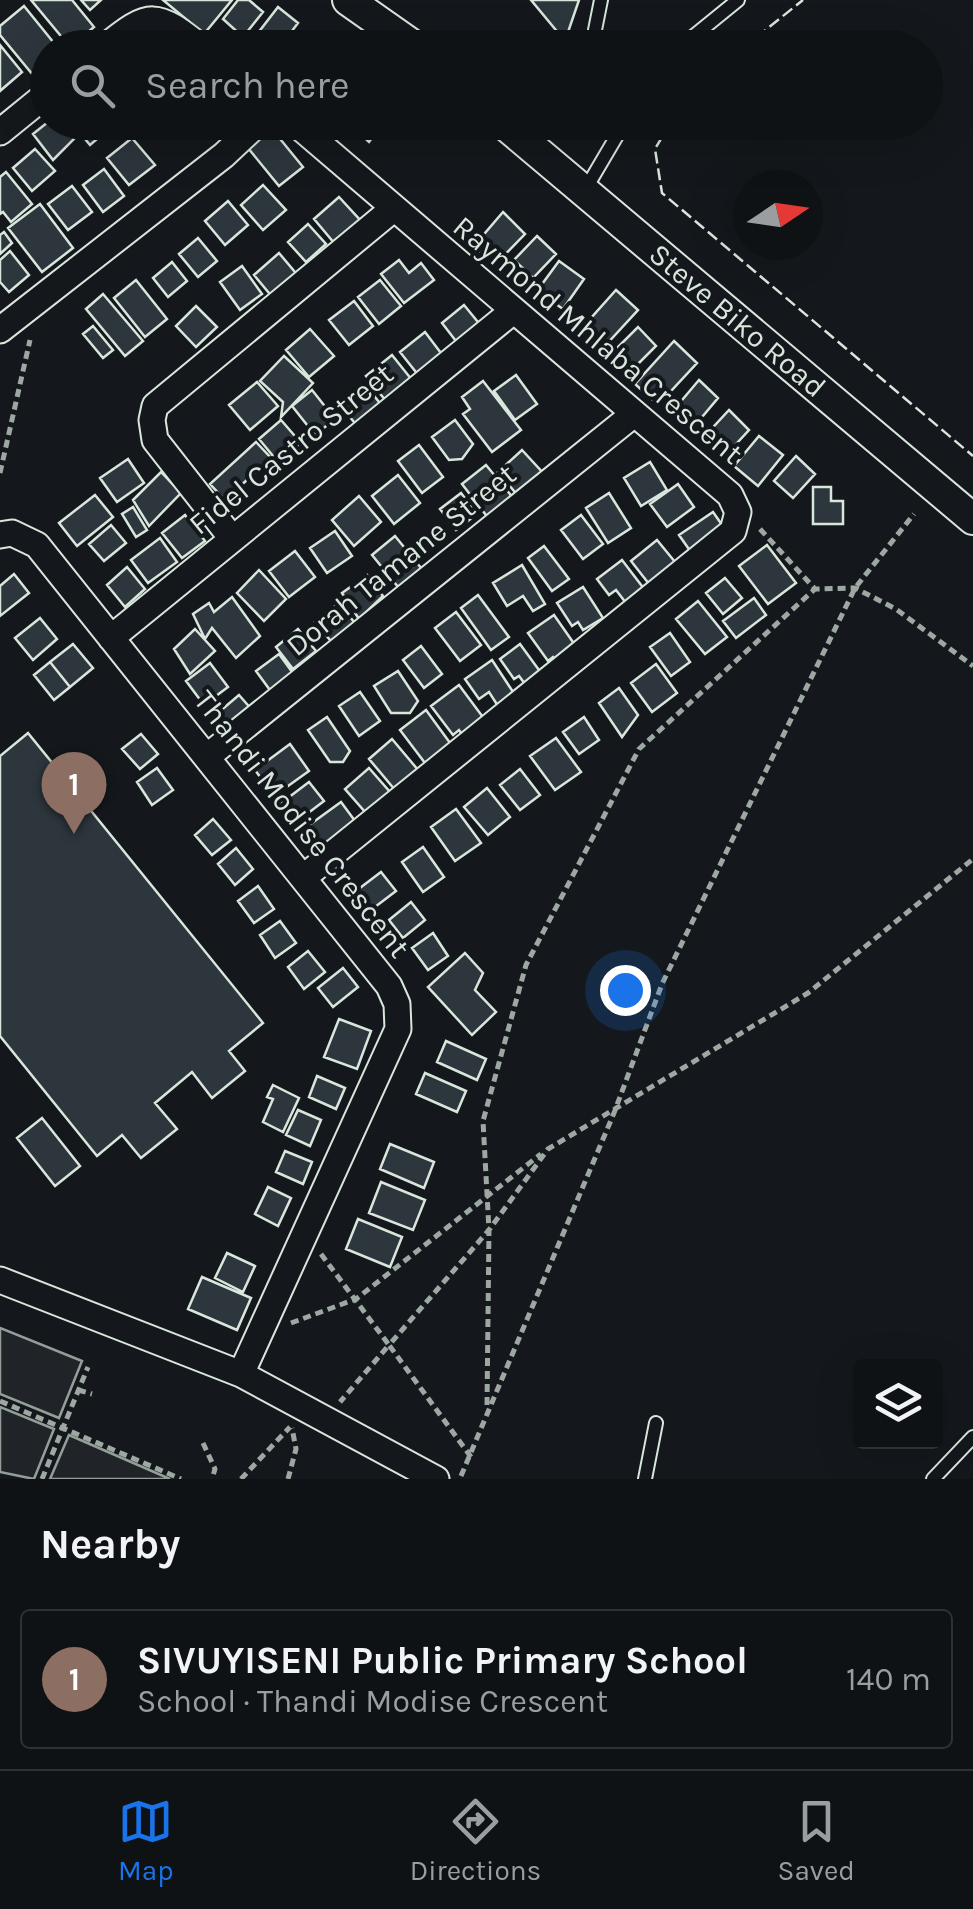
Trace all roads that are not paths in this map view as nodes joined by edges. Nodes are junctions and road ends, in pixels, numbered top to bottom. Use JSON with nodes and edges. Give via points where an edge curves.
{"nodes":[{"id":1,"x":348,"y":0,"type":"edge"},
{"id":2,"x":370,"y":0,"type":"edge"},
{"id":3,"x":601,"y":0,"type":"edge"},
{"id":4,"x":738,"y":0,"type":"edge"},
{"id":5,"x":126,"y":30,"type":"edge"},
{"id":6,"x":180,"y":30,"type":"edge"},
{"id":7,"x":391,"y":30,"type":"edge"},
{"id":8,"x":399,"y":30,"type":"edge"},
{"id":9,"x":595,"y":30,"type":"edge"},
{"id":10,"x":702,"y":30,"type":"edge"},
{"id":11,"x":30,"y":108,"type":"edge"},
{"id":12,"x":0,"y":132,"type":"edge"},
{"id":13,"x":240,"y":140,"type":"edge"},
{"id":14,"x":314,"y":140,"type":"edge"},
{"id":15,"x":523,"y":140,"type":"edge"},
{"id":16,"x":614,"y":140,"type":"edge"},
{"id":17,"x":583,"y":192,"type":"junction"},
{"id":18,"x":393,"y":209,"type":"junction"},
{"id":19,"x":514,"y":311,"type":"junction"},
{"id":20,"x":0,"y":330,"type":"edge"},
{"id":21,"x":634,"y":414,"type":"junction"},
{"id":22,"x":973,"y":520,"type":"edge"},
{"id":23,"x":0,"y":535,"type":"edge"},
{"id":24,"x":232,"y":537,"type":"junction"},
{"id":25,"x":110,"y":638,"type":"junction"},
{"id":26,"x":208,"y":756,"type":"junction"},
{"id":27,"x":304,"y":877,"type":"junction"},
{"id":28,"x":0,"y":1280,"type":"edge"},
{"id":29,"x":241,"y":1374,"type":"junction"},
{"id":30,"x":656,"y":1423,"type":"dead end"},
{"id":31,"x":973,"y":1436,"type":"edge"},
{"id":32,"x":436,"y":1479,"type":"edge"},
{"id":33,"x":645,"y":1479,"type":"edge"},
{"id":34,"x":933,"y":1479,"type":"edge"}],
"edges":[{"from":1,"to":7,"type":"street"},
{"from":2,"to":8,"type":"street"},
{"from":3,"to":9,"type":"lane"},
{"from":4,"to":10,"type":"lane"},
{"from":5,"to":6,"type":"street","via":[[153,17]]},
{"from":11,"to":12,"type":"street"},
{"from":13,"to":20,"type":"street"},
{"from":14,"to":18,"type":"street","name":"Raymond Mhlaba Crescent"},
{"from":15,"to":17,"type":"street","name":"Steve Biko Road"},
{"from":16,"to":17,"type":"lane"},
{"from":17,"to":22,"type":"street","name":"Steve Biko Road"},
{"from":18,"to":19,"type":"street","name":"Raymond Mhlaba Crescent"},
{"from":18,"to":24,"type":"street","via":[[156,406],[155,440]]},
{"from":19,"to":21,"type":"street","name":"Raymond Mhlaba Crescent"},
{"from":19,"to":24,"type":"street","name":"Fidel Castro Street"},
{"from":21,"to":26,"type":"street","name":"Dorah Tamane Street"},
{"from":21,"to":27,"type":"street","name":"Raymond Mhlaba Crescent","via":[[730,495],[738,512],[733,531]]},
{"from":23,"to":25,"type":"street","name":"Thandi Modise Crescent","via":[[38,545]]},
{"from":24,"to":25,"type":"street","name":"Fidel Castro Street"},
{"from":25,"to":26,"type":"street","name":"Thandi Modise Crescent"},
{"from":26,"to":27,"type":"street","name":"Thandi Modise Crescent"},
{"from":27,"to":29,"type":"street","name":"Thandi Modise Crescent","via":[[389,986],[398,1029]]},
{"from":28,"to":29,"type":"street"},
{"from":29,"to":32,"type":"street","via":[[296,1414],[328,1418]]},
{"from":30,"to":33,"type":"lane"},
{"from":31,"to":34,"type":"lane"}]}
